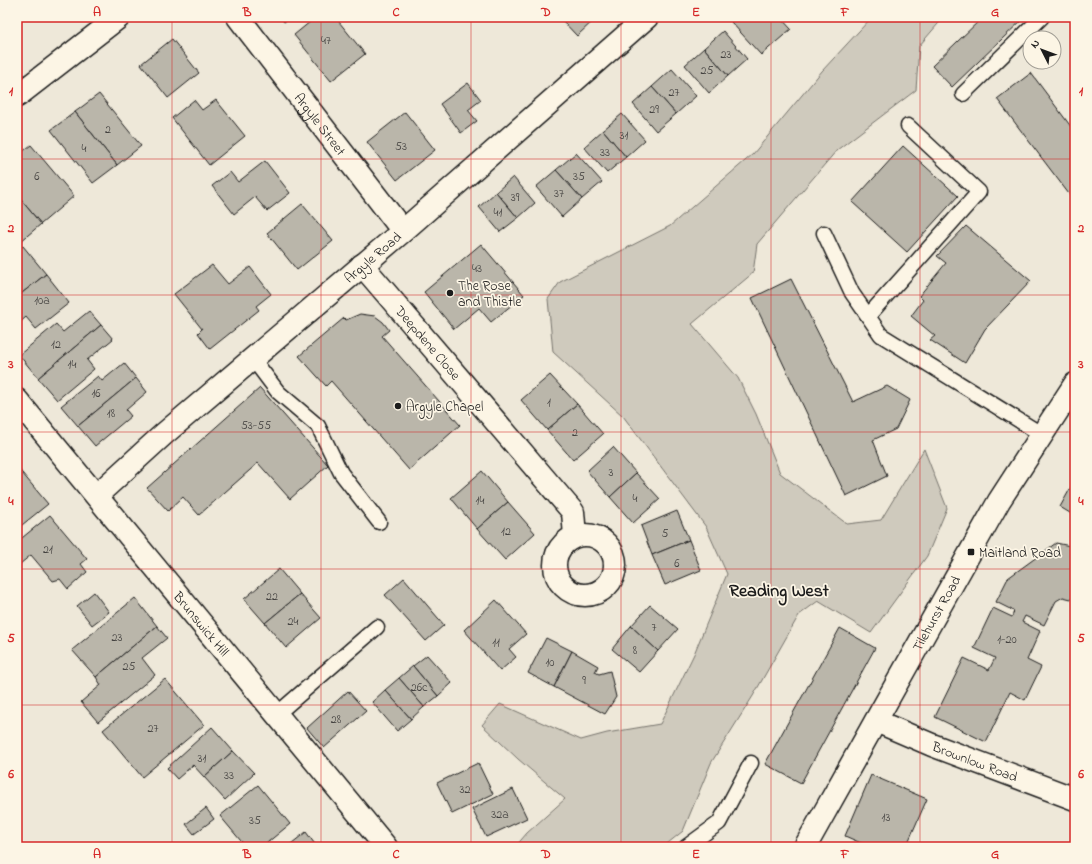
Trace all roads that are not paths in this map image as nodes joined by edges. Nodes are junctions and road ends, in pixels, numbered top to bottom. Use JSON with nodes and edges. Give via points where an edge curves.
{"nodes":[{"id":1,"x":119,"y":17,"type":"edge"},
{"id":2,"x":238,"y":17,"type":"edge"},
{"id":3,"x":647,"y":17,"type":"edge"},
{"id":4,"x":1042,"y":17,"type":"edge"},
{"id":5,"x":963,"y":94,"type":"dead end"},
{"id":6,"x":17,"y":96,"type":"edge"},
{"id":7,"x":908,"y":126,"type":"dead end"},
{"id":8,"x":403,"y":231,"type":"junction"},
{"id":9,"x":824,"y":233,"type":"dead end"},
{"id":10,"x":362,"y":265,"type":"junction"},
{"id":11,"x":868,"y":316,"type":"junction"},
{"id":12,"x":253,"y":359,"type":"junction"},
{"id":13,"x":1075,"y":384,"type":"edge"},
{"id":14,"x":17,"y":400,"type":"edge"},
{"id":15,"x":1041,"y":434,"type":"junction"},
{"id":16,"x":97,"y":495,"type":"junction"},
{"id":17,"x":379,"y":522,"type":"dead end"},
{"id":18,"x":575,"y":536,"type":"dead end"},
{"id":19,"x":377,"y":627,"type":"dead end"},
{"id":20,"x":277,"y":714,"type":"junction"},
{"id":21,"x":876,"y":721,"type":"junction"},
{"id":22,"x":751,"y":763,"type":"dead end"},
{"id":23,"x":1075,"y":799,"type":"edge"},
{"id":24,"x":386,"y":847,"type":"edge"},
{"id":25,"x":686,"y":847,"type":"edge"},
{"id":26,"x":805,"y":847,"type":"edge"}],
"edges":[{"from":1,"to":6,"type":"street"},
{"from":2,"to":8,"type":"street","name":"Argyle Street"},
{"from":3,"to":8,"type":"street","name":"Argyle Road"},
{"from":4,"to":5,"type":"lane"},
{"from":7,"to":11,"type":"lane","via":[[979,192]]},
{"from":8,"to":10,"type":"street","name":"Argyle Road"},
{"from":9,"to":11,"type":"lane","via":[[852,293]]},
{"from":10,"to":12,"type":"street","name":"Argyle Road"},
{"from":10,"to":18,"type":"street","name":"Deepdene Close","via":[[573,512]]},
{"from":11,"to":15,"type":"lane","via":[[881,335]]},
{"from":12,"to":16,"type":"street","name":"Argyle Road"},
{"from":12,"to":17,"type":"lane","via":[[278,392],[318,426],[341,473]]},
{"from":13,"to":15,"type":"street","name":"Tilehurst Road"},
{"from":14,"to":16,"type":"street","name":"Brunswick Hill"},
{"from":15,"to":21,"type":"street","name":"Tilehurst Road","via":[[999,501]]},
{"from":16,"to":20,"type":"street","name":"Brunswick Hill"},
{"from":19,"to":20,"type":"lane"},
{"from":20,"to":24,"type":"street","name":"Brunswick Hill"},
{"from":21,"to":23,"type":"street","name":"Brownlow Road"},
{"from":21,"to":26,"type":"street","name":"Tilehurst Road"},
{"from":22,"to":25,"type":"lane","via":[[719,823]]}]}
